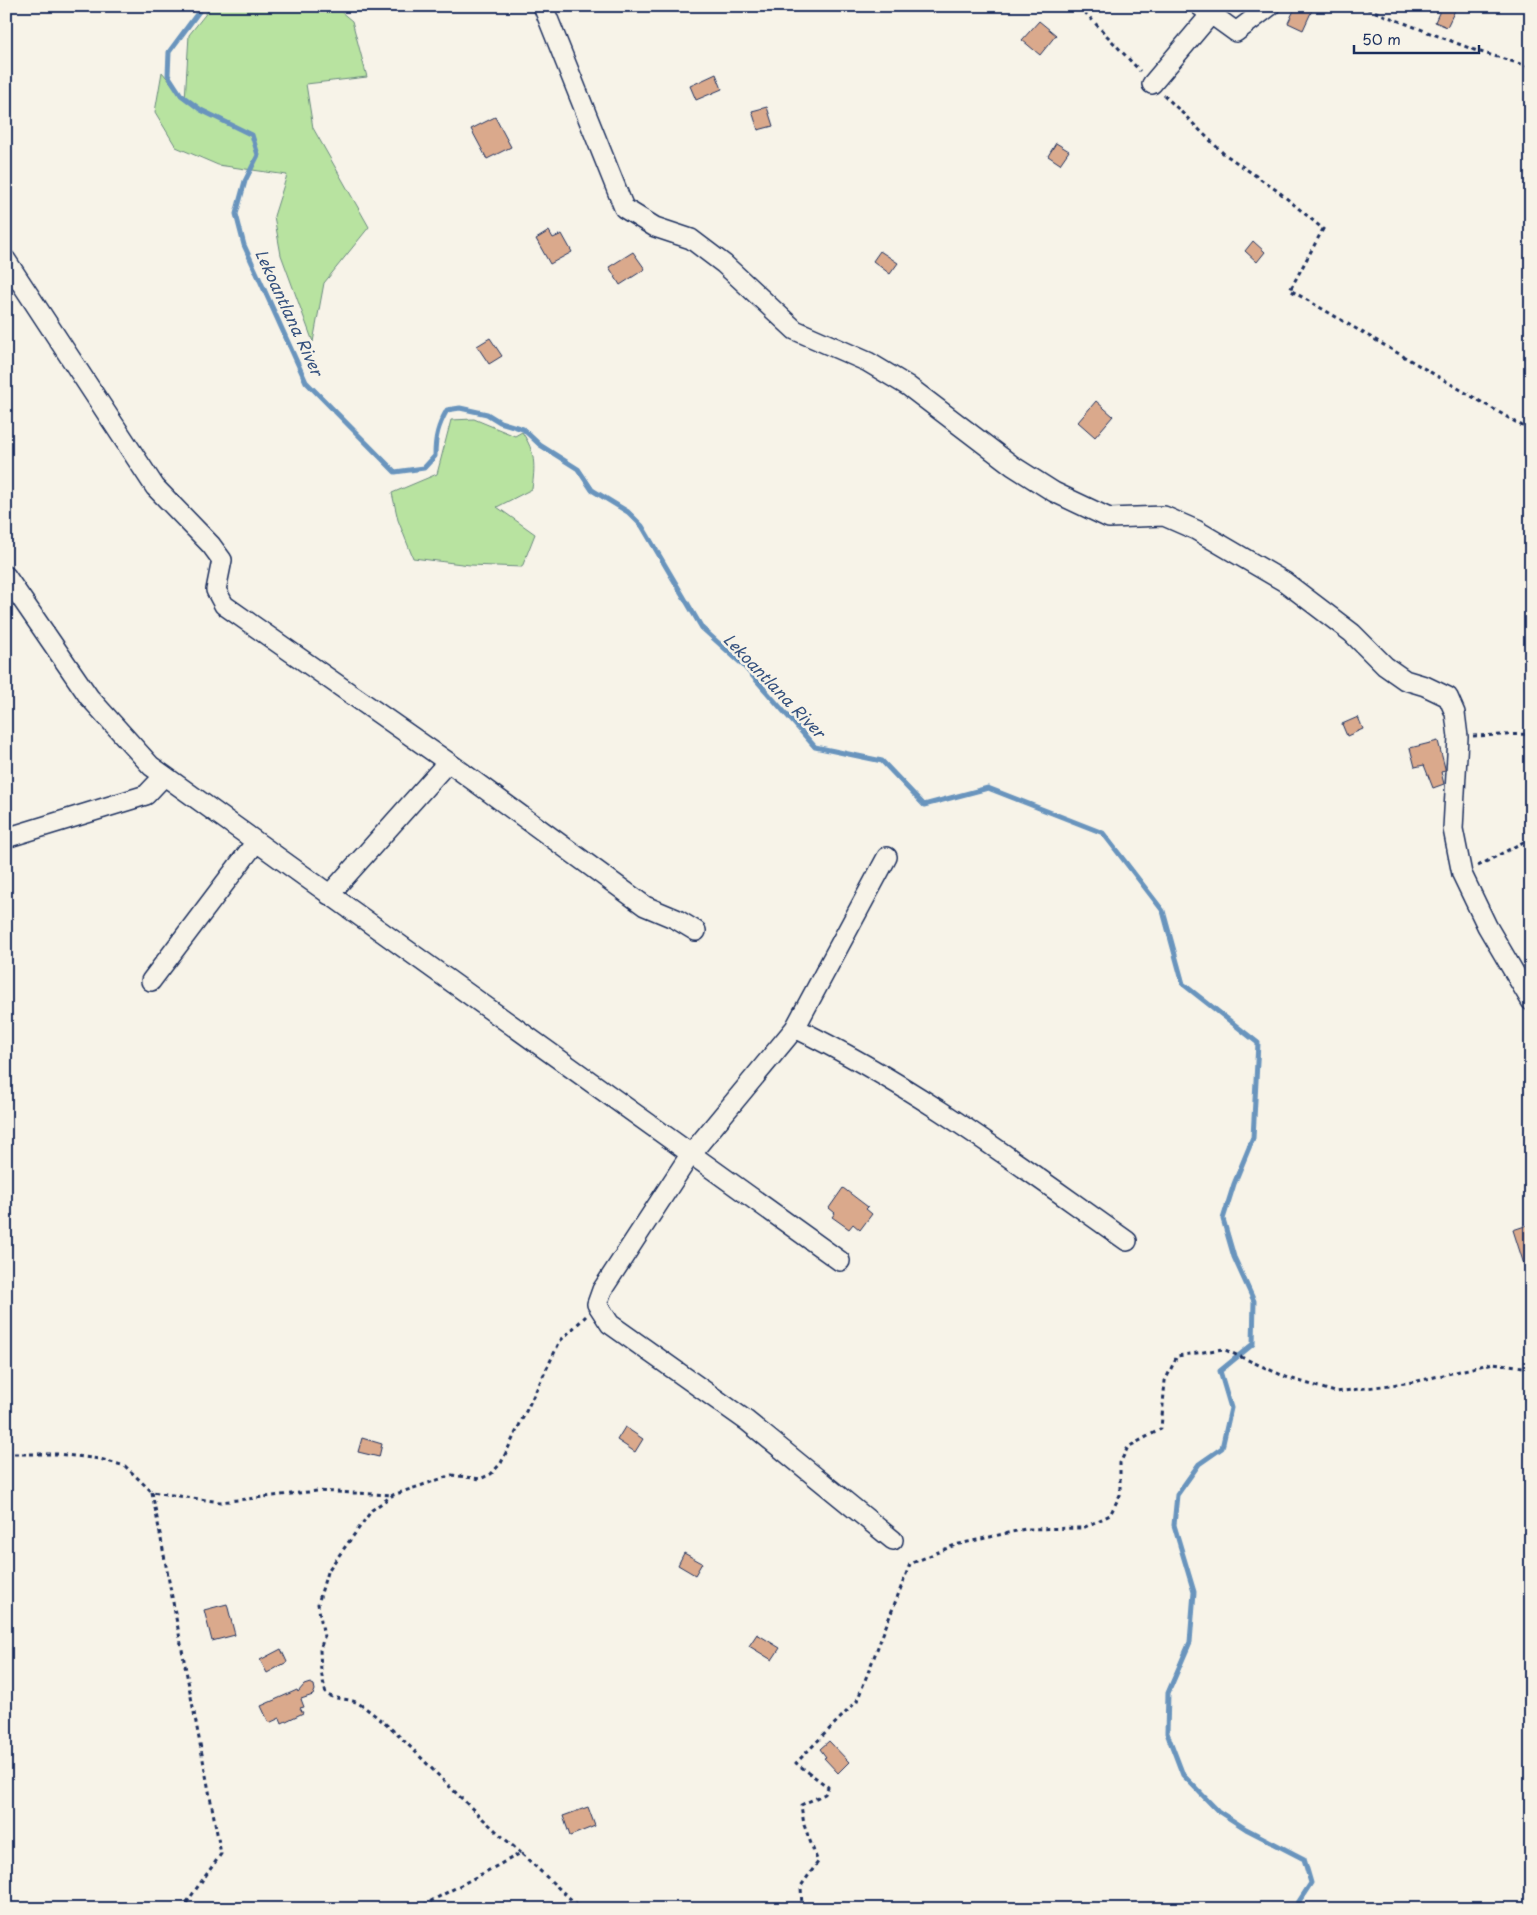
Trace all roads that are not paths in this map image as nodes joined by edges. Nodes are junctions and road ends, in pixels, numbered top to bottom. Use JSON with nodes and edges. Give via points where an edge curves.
{"nodes":[{"id":1,"x":543,"y":6,"type":"edge"},
{"id":2,"x":1270,"y":6,"type":"edge"},
{"id":3,"x":1206,"y":10,"type":"edge"},
{"id":4,"x":1152,"y":84,"type":"road end"},
{"id":5,"x":6,"y":260,"type":"edge"},
{"id":6,"x":6,"y":576,"type":"edge"},
{"id":7,"x":448,"y":762,"type":"junction"},
{"id":8,"x":164,"y":776,"type":"junction"},
{"id":9,"x":6,"y":838,"type":"edge"},
{"id":10,"x":256,"y":842,"type":"junction"},
{"id":11,"x":887,"y":857,"type":"dead end"},
{"id":12,"x":329,"y":895,"type":"junction"},
{"id":13,"x":696,"y":931,"type":"dead end"},
{"id":14,"x":151,"y":981,"type":"dead end"},
{"id":15,"x":1531,"y":1001,"type":"edge"},
{"id":16,"x":795,"y":1028,"type":"junction"},
{"id":17,"x":690,"y":1155,"type":"junction"},
{"id":18,"x":1126,"y":1241,"type":"dead end"},
{"id":19,"x":840,"y":1261,"type":"dead end"},
{"id":20,"x":893,"y":1540,"type":"dead end"}],
"edges":[{"from":1,"to":15,"type":"street","via":[[624,208],[655,227],[691,239],[724,264],[795,330],[868,362],[908,386],[983,444],[1054,492],[1109,518],[1164,516],[1178,520],[1285,582],[1352,633],[1385,666],[1405,680],[1448,697],[1455,712],[1458,737],[1453,830],[1462,874],[1487,926]]},
{"from":2,"to":3,"type":"street","via":[[1236,32]]},
{"from":3,"to":4,"type":"street"},
{"from":5,"to":7,"type":"street","via":[[155,487],[222,560],[216,590],[224,605]]},
{"from":6,"to":8,"type":"street","via":[[89,697],[151,766]]},
{"from":7,"to":12,"type":"street"},
{"from":7,"to":13,"type":"street","via":[[645,906]]},
{"from":8,"to":9,"type":"street","via":[[146,795]]},
{"from":8,"to":10,"type":"street"},
{"from":10,"to":12,"type":"street"},
{"from":10,"to":14,"type":"street"},
{"from":11,"to":16,"type":"street"},
{"from":12,"to":17,"type":"street"},
{"from":16,"to":17,"type":"street"},
{"from":16,"to":18,"type":"street","via":[[838,1048],[960,1123]]},
{"from":17,"to":19,"type":"street"},
{"from":17,"to":20,"type":"street","via":[[602,1290],[597,1304],[610,1324],[747,1421]]}]}
